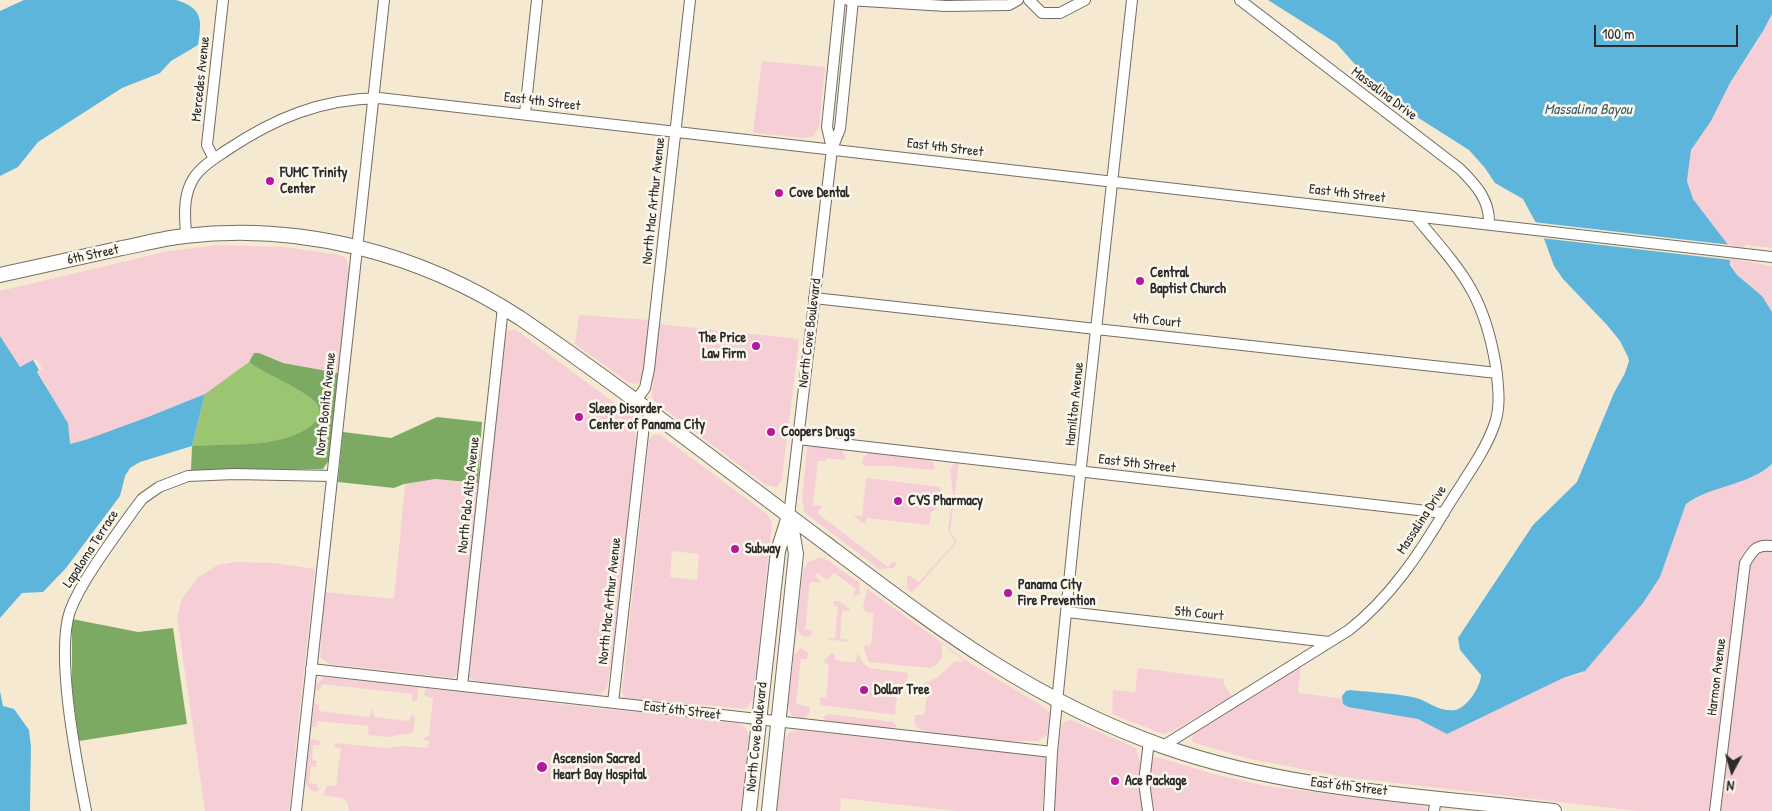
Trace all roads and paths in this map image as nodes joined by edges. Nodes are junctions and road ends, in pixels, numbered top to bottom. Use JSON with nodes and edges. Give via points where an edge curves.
{"nodes":[{"id":1,"x":223,"y":0,"type":"edge"},
{"id":2,"x":384,"y":0,"type":"edge"},
{"id":3,"x":538,"y":0,"type":"edge"},
{"id":4,"x":690,"y":0,"type":"edge"},
{"id":5,"x":840,"y":0,"type":"edge"},
{"id":6,"x":847,"y":0,"type":"edge"},
{"id":7,"x":853,"y":0,"type":"edge"},
{"id":8,"x":1018,"y":0,"type":"edge"},
{"id":9,"x":1029,"y":0,"type":"edge"},
{"id":10,"x":1085,"y":0,"type":"edge"},
{"id":11,"x":1132,"y":0,"type":"edge"},
{"id":12,"x":1240,"y":0,"type":"edge"},
{"id":13,"x":374,"y":98,"type":"junction"},
{"id":14,"x":525,"y":114,"type":"junction"},
{"id":15,"x":675,"y":131,"type":"junction"},
{"id":16,"x":832,"y":149,"type":"junction"},
{"id":17,"x":214,"y":159,"type":"junction"},
{"id":18,"x":1114,"y":182,"type":"junction"},
{"id":19,"x":1415,"y":216,"type":"junction"},
{"id":20,"x":1489,"y":224,"type":"junction"},
{"id":21,"x":186,"y":236,"type":"junction"},
{"id":22,"x":358,"y":247,"type":"junction"},
{"id":23,"x":1772,"y":257,"type":"edge"},
{"id":24,"x":0,"y":276,"type":"edge"},
{"id":25,"x":814,"y":298,"type":"junction"},
{"id":26,"x":503,"y":306,"type":"junction"},
{"id":27,"x":1098,"y":328,"type":"junction"},
{"id":28,"x":1496,"y":373,"type":"junction"},
{"id":29,"x":635,"y":402,"type":"junction"},
{"id":30,"x":652,"y":414,"type":"junction"},
{"id":31,"x":798,"y":439,"type":"junction"},
{"id":32,"x":1081,"y":472,"type":"junction"},
{"id":33,"x":332,"y":476,"type":"junction"},
{"id":34,"x":1444,"y":513,"type":"junction"},
{"id":35,"x":789,"y":516,"type":"junction"},
{"id":36,"x":1772,"y":546,"type":"edge"},
{"id":37,"x":1067,"y":612,"type":"junction"},
{"id":38,"x":1329,"y":642,"type":"junction"},
{"id":39,"x":311,"y":668,"type":"junction"},
{"id":40,"x":462,"y":686,"type":"junction"},
{"id":41,"x":1058,"y":702,"type":"junction"},
{"id":42,"x":613,"y":703,"type":"junction"},
{"id":43,"x":759,"y":720,"type":"junction"},
{"id":44,"x":778,"y":722,"type":"junction"},
{"id":45,"x":1149,"y":741,"type":"junction"},
{"id":46,"x":1163,"y":746,"type":"junction"},
{"id":47,"x":1052,"y":752,"type":"junction"},
{"id":48,"x":1435,"y":804,"type":"edge"},
{"id":49,"x":86,"y":811,"type":"edge"},
{"id":50,"x":296,"y":811,"type":"edge"},
{"id":51,"x":749,"y":811,"type":"edge"},
{"id":52,"x":769,"y":811,"type":"edge"},
{"id":53,"x":1049,"y":811,"type":"edge"},
{"id":54,"x":1148,"y":811,"type":"edge"},
{"id":55,"x":1554,"y":811,"type":"edge"},
{"id":56,"x":1715,"y":811,"type":"edge"}],
"edges":[{"from":1,"to":17,"type":"street","name":"Mercedes Avenue","via":[[207,145]]},
{"from":2,"to":13,"type":"street","name":"North Bonita Avenue"},
{"from":3,"to":14,"type":"street"},
{"from":4,"to":15,"type":"street","name":"North Mac Arthur Avenue"},
{"from":5,"to":16,"type":"street","name":"North Cove Boulevard","via":[[827,127]]},
{"from":6,"to":7,"type":"street"},
{"from":7,"to":8,"type":"street","via":[[946,6],[1009,5]]},
{"from":7,"to":16,"type":"street","name":"North Cove Boulevard","via":[[840,129]]},
{"from":9,"to":10,"type":"street","via":[[1042,13],[1060,13]]},
{"from":11,"to":18,"type":"street","name":"Hamilton Avenue"},
{"from":12,"to":20,"type":"street","name":"Massalina Drive","via":[[1460,169],[1483,196]]},
{"from":13,"to":14,"type":"street","name":"East 4th Street"},
{"from":13,"to":17,"type":"street","name":"East 4th Street","via":[[331,102],[294,113],[260,128]]},
{"from":13,"to":22,"type":"street","name":"North Bonita Avenue"},
{"from":14,"to":15,"type":"street","name":"East 4th Street"},
{"from":15,"to":16,"type":"street","name":"East 4th Street"},
{"from":15,"to":29,"type":"street","name":"North Mac Arthur Avenue","via":[[649,369],[646,387]]},
{"from":16,"to":18,"type":"street","name":"East 4th Street"},
{"from":16,"to":25,"type":"street","name":"North Cove Boulevard"},
{"from":17,"to":21,"type":"street","name":"East 4th Street","via":[[196,174],[188,190]]},
{"from":18,"to":19,"type":"street","name":"East 4th Street"},
{"from":18,"to":27,"type":"street","name":"Hamilton Avenue"},
{"from":19,"to":20,"type":"street","name":"East 4th Street"},
{"from":19,"to":28,"type":"street","name":"Massalina Drive","via":[[1458,266],[1474,291],[1488,329]]},
{"from":20,"to":23,"type":"street","name":"East 4th Street"},
{"from":21,"to":22,"type":"main road","name":"6th Street","via":[[266,234]]},
{"from":21,"to":24,"type":"main road","name":"6th Street"},
{"from":22,"to":26,"type":"main road","name":"6th Street","via":[[431,270]]},
{"from":22,"to":33,"type":"street","name":"North Bonita Avenue"},
{"from":25,"to":27,"type":"street","name":"4th Court"},
{"from":25,"to":31,"type":"street","name":"North Cove Boulevard"},
{"from":26,"to":29,"type":"main road","name":"6th Street"},
{"from":26,"to":40,"type":"street","name":"North Palo Alto Avenue"},
{"from":27,"to":28,"type":"street","name":"4th Court"},
{"from":27,"to":32,"type":"street","name":"Hamilton Avenue"},
{"from":28,"to":34,"type":"street","name":"Massalina Drive","via":[[1498,400],[1494,424]]},
{"from":29,"to":30,"type":"main road","name":"6th Street"},
{"from":30,"to":35,"type":"main road","name":"East 6th Street"},
{"from":30,"to":42,"type":"street","name":"North Mac Arthur Avenue","via":[[644,425]]},
{"from":31,"to":32,"type":"street","name":"East 5th Street"},
{"from":31,"to":35,"type":"street","name":"North Cove Boulevard"},
{"from":32,"to":34,"type":"street","name":"East 5th Street"},
{"from":32,"to":37,"type":"street","name":"Hamilton Avenue"},
{"from":33,"to":39,"type":"street","name":"North Bonita Avenue"},
{"from":33,"to":49,"type":"street","name":"Lapaloma Terrace","via":[[188,476],[153,491],[133,511],[77,596],[67,622],[68,694]]},
{"from":34,"to":38,"type":"street","name":"Massalina Drive","via":[[1392,589],[1356,624]]},
{"from":35,"to":41,"type":"main road","name":"East 6th Street","via":[[963,645]]},
{"from":35,"to":43,"type":"main road","name":"North Cove Boulevard","via":[[778,551]]},
{"from":35,"to":44,"type":"main road","name":"North Cove Boulevard","via":[[796,554]]},
{"from":36,"to":56,"type":"street","name":"Harmon Avenue","via":[[1754,548],[1745,563]]},
{"from":37,"to":38,"type":"street","name":"5th Court"},
{"from":37,"to":41,"type":"street","name":"Hamilton Avenue"},
{"from":38,"to":46,"type":"street","name":"Massalina Drive"},
{"from":39,"to":40,"type":"street","name":"East 6th Street"},
{"from":39,"to":50,"type":"street","name":"North Bonita Avenue"},
{"from":40,"to":42,"type":"street","name":"East 6th Street"},
{"from":41,"to":45,"type":"main road","name":"East 6th Street"},
{"from":41,"to":47,"type":"street","name":"Hamilton Avenue"},
{"from":42,"to":43,"type":"street","name":"East 6th Street"},
{"from":43,"to":44,"type":"street","name":"East 6th Street"},
{"from":43,"to":51,"type":"main road","name":"North Cove Boulevard"},
{"from":44,"to":47,"type":"street","name":"East 6th Street"},
{"from":44,"to":52,"type":"main road","name":"North Cove Boulevard"},
{"from":45,"to":46,"type":"main road","name":"East 6th Street"},
{"from":45,"to":54,"type":"street","via":[[1144,778]]},
{"from":46,"to":48,"type":"main road","name":"East 6th Street","via":[[1268,775]]},
{"from":47,"to":53,"type":"street","name":"Hamilton Avenue"},
{"from":48,"to":55,"type":"main road","name":"East 6th Street"}]}
